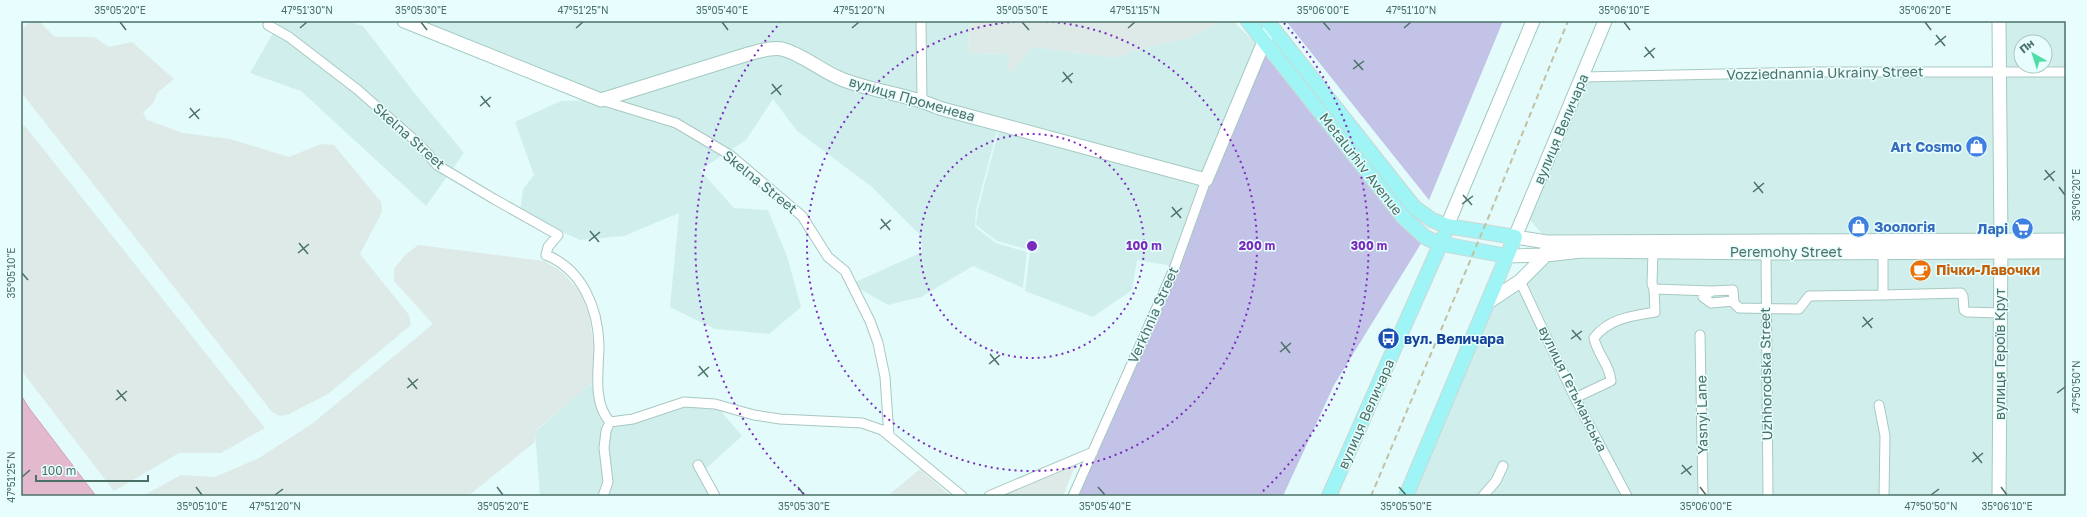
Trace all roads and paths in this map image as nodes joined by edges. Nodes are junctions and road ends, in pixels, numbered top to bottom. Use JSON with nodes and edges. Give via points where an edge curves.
{"nodes":[{"id":1,"x":404,"y":21,"type":"edge"},
{"id":2,"x":921,"y":21,"type":"edge"},
{"id":3,"x":1248,"y":21,"type":"edge"},
{"id":4,"x":1533,"y":21,"type":"edge"},
{"id":5,"x":1605,"y":21,"type":"edge"},
{"id":6,"x":1999,"y":21,"type":"edge"},
{"id":7,"x":1270,"y":23,"type":"edge"},
{"id":8,"x":268,"y":25,"type":"dead end"},
{"id":9,"x":1264,"y":41,"type":"junction"},
{"id":10,"x":1999,"y":71,"type":"junction"},
{"id":11,"x":2066,"y":72,"type":"edge"},
{"id":12,"x":1583,"y":77,"type":"junction"},
{"id":13,"x":601,"y":100,"type":"junction"},
{"id":14,"x":922,"y":100,"type":"junction"},
{"id":15,"x":1206,"y":180,"type":"junction"},
{"id":16,"x":1447,"y":226,"type":"junction"},
{"id":17,"x":1515,"y":237,"type":"junction"},
{"id":18,"x":2066,"y":240,"type":"edge"},
{"id":19,"x":1442,"y":245,"type":"junction"},
{"id":20,"x":2001,"y":246,"type":"junction"},
{"id":21,"x":1547,"y":248,"type":"junction"},
{"id":22,"x":1653,"y":251,"type":"junction"},
{"id":23,"x":1883,"y":252,"type":"junction"},
{"id":24,"x":2066,"y":252,"type":"edge"},
{"id":25,"x":1766,"y":253,"type":"junction"},
{"id":26,"x":1507,"y":256,"type":"junction"},
{"id":27,"x":1520,"y":281,"type":"junction"},
{"id":28,"x":1654,"y":289,"type":"junction"},
{"id":29,"x":1884,"y":295,"type":"junction"},
{"id":30,"x":1487,"y":303,"type":"junction"},
{"id":31,"x":1765,"y":308,"type":"junction"},
{"id":32,"x":2000,"y":313,"type":"junction"},
{"id":33,"x":1700,"y":334,"type":"dead end"},
{"id":34,"x":1575,"y":398,"type":"junction"},
{"id":35,"x":1879,"y":405,"type":"dead end"},
{"id":36,"x":610,"y":422,"type":"junction"},
{"id":37,"x":889,"y":436,"type":"junction"},
{"id":38,"x":1093,"y":452,"type":"junction"},
{"id":39,"x":698,"y":465,"type":"dead end"},
{"id":40,"x":1503,"y":466,"type":"dead end"},
{"id":41,"x":1486,"y":495,"type":"edge"},
{"id":42,"x":603,"y":496,"type":"edge"},
{"id":43,"x":715,"y":496,"type":"edge"},
{"id":44,"x":962,"y":496,"type":"edge"},
{"id":45,"x":989,"y":496,"type":"edge"},
{"id":46,"x":1073,"y":496,"type":"edge"},
{"id":47,"x":1329,"y":496,"type":"edge"},
{"id":48,"x":1406,"y":496,"type":"edge"},
{"id":49,"x":1627,"y":496,"type":"edge"},
{"id":50,"x":1703,"y":496,"type":"edge"},
{"id":51,"x":1768,"y":496,"type":"edge"},
{"id":52,"x":1884,"y":496,"type":"edge"},
{"id":53,"x":1999,"y":496,"type":"edge"}],
"edges":[{"from":1,"to":13,"type":"street","name":"Skelna Street"},
{"from":2,"to":14,"type":"street"},
{"from":3,"to":9,"type":"main road","name":"Metalurhiv Avenue"},
{"from":4,"to":16,"type":"street"},
{"from":5,"to":12,"type":"street","name":"вулиця Величара"},
{"from":6,"to":10,"type":"street","name":"вулиця Героїв Крут"},
{"from":7,"to":9,"type":"street","name":"Verkhnia Street"},
{"from":7,"to":16,"type":"main road","name":"Metalurhiv Avenue","via":[[1414,206],[1432,220]]},
{"from":8,"to":36,"type":"street","name":"Skelna Street","via":[[295,41],[358,90],[420,145],[437,165],[558,235],[548,247],[546,255],[558,260],[573,272],[583,284],[590,300],[598,330],[600,408]]},
{"from":9,"to":15,"type":"street","name":"Verkhnia Street"},
{"from":9,"to":19,"type":"main road","name":"Metalurhiv Avenue","via":[[1403,217],[1425,237]]},
{"from":10,"to":11,"type":"street","name":"Vozziednannia Ukrainy Street"},
{"from":10,"to":12,"type":"street","name":"Vozziednannia Ukrainy Street"},
{"from":10,"to":20,"type":"street","name":"вулиця Героїв Крут"},
{"from":12,"to":17,"type":"street","name":"вулиця Величара"},
{"from":13,"to":14,"type":"street","name":"вулиця Променева","via":[[745,55],[781,49],[838,78],[872,90]]},
{"from":13,"to":37,"type":"street","name":"Skelna Street","via":[[676,123],[730,155],[802,216],[828,257],[845,271],[870,321],[886,377]]},
{"from":14,"to":15,"type":"street","name":"вулиця Променева","via":[[938,108]]},
{"from":15,"to":38,"type":"street","name":"Verkhnia Street","via":[[1174,269]]},
{"from":16,"to":17,"type":"main road","name":"Metalurhiv Avenue"},
{"from":16,"to":19,"type":"main road","name":"вулиця Величара"},
{"from":17,"to":21,"type":"street","name":"Peremohy Street"},
{"from":17,"to":26,"type":"main road"},
{"from":18,"to":20,"type":"street","name":"Peremohy Street"},
{"from":19,"to":26,"type":"main road","name":"Metalurhiv Avenue"},
{"from":19,"to":47,"type":"main road","name":"вулиця Величара"},
{"from":20,"to":21,"type":"street","name":"Peremohy Street"},
{"from":20,"to":23,"type":"street","name":"Peremohy Street"},
{"from":20,"to":24,"type":"street","name":"Peremohy Street"},
{"from":20,"to":32,"type":"street","name":"вулиця Героїв Крут"},
{"from":21,"to":22,"type":"street","name":"Peremohy Street","via":[[1581,251]]},
{"from":21,"to":26,"type":"street","name":"Peremohy Street"},
{"from":21,"to":27,"type":"street"},
{"from":22,"to":25,"type":"street","name":"Peremohy Street"},
{"from":22,"to":28,"type":"street"},
{"from":23,"to":25,"type":"street","name":"Peremohy Street"},
{"from":23,"to":29,"type":"street"},
{"from":25,"to":31,"type":"street","name":"Uzhhorodska Street"},
{"from":26,"to":30,"type":"main road"},
{"from":27,"to":30,"type":"street"},
{"from":27,"to":34,"type":"street","name":"вулиця Гетьманська"},
{"from":28,"to":31,"type":"street","via":[[1734,290],[1734,301],[1739,308]]},
{"from":28,"to":34,"type":"street","via":[[1655,312],[1623,317],[1606,325],[1594,338],[1596,348],[1610,372],[1611,381]]},
{"from":29,"to":31,"type":"street","via":[[1809,296],[1800,308]]},
{"from":29,"to":32,"type":"street","via":[[1961,293],[1966,312]]},
{"from":30,"to":48,"type":"main road"},
{"from":31,"to":51,"type":"street","name":"Uzhhorodska Street"},
{"from":32,"to":53,"type":"street","name":"вулиця Героїв Крут"},
{"from":33,"to":50,"type":"street","name":"Yasnyi Lane"},
{"from":34,"to":49,"type":"street","name":"вулиця Гетьманська"},
{"from":35,"to":52,"type":"street","via":[[1885,436]]},
{"from":36,"to":37,"type":"street","via":[[633,419],[684,402],[715,404],[780,419],[862,423],[882,430]]},
{"from":36,"to":42,"type":"street","via":[[604,448],[608,482]]},
{"from":37,"to":44,"type":"street"},
{"from":38,"to":45,"type":"street"},
{"from":38,"to":46,"type":"street","name":"Verkhnia Street"},
{"from":39,"to":43,"type":"street"},
{"from":40,"to":41,"type":"street"}]}
